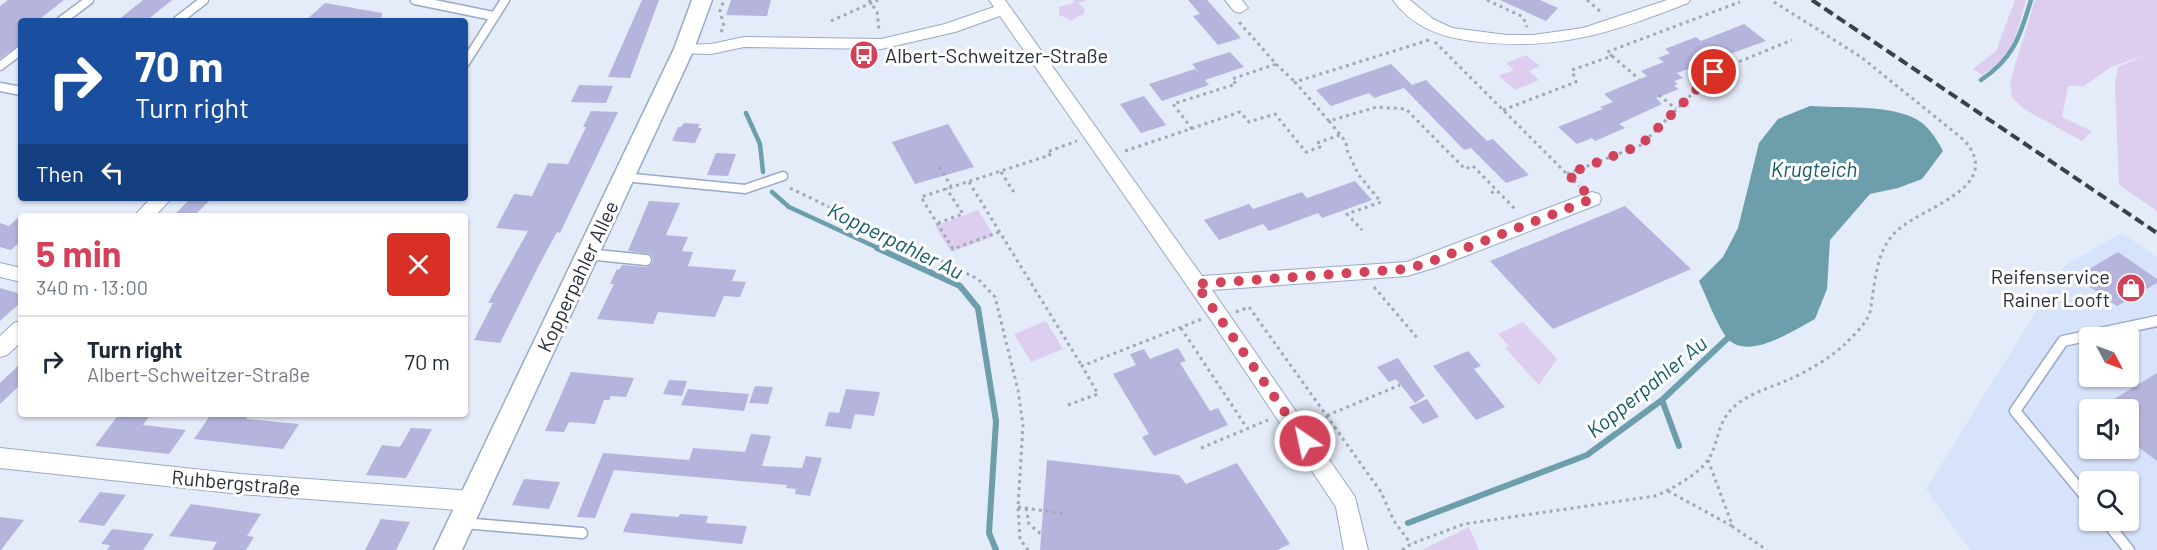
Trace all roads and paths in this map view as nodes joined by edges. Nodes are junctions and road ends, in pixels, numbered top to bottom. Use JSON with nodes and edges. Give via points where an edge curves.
{"nodes":[{"id":1,"x":89,"y":0,"type":"edge"},
{"id":2,"x":204,"y":0,"type":"edge"},
{"id":3,"x":415,"y":0,"type":"edge"},
{"id":4,"x":505,"y":0,"type":"edge"},
{"id":5,"x":702,"y":0,"type":"edge"},
{"id":6,"x":724,"y":0,"type":"edge"},
{"id":7,"x":878,"y":0,"type":"edge"},
{"id":8,"x":1401,"y":0,"type":"edge"},
{"id":9,"x":1487,"y":0,"type":"edge"},
{"id":10,"x":1682,"y":0,"type":"edge"},
{"id":11,"x":1772,"y":0,"type":"edge"},
{"id":12,"x":870,"y":1,"type":"edge"},
{"id":13,"x":1740,"y":2,"type":"dead end"},
{"id":14,"x":1000,"y":4,"type":"edge"},
{"id":15,"x":1237,"y":4,"type":"edge"},
{"id":16,"x":494,"y":16,"type":"junction"},
{"id":17,"x":65,"y":18,"type":"edge"},
{"id":18,"x":181,"y":18,"type":"edge"},
{"id":19,"x":831,"y":21,"type":"dead end"},
{"id":20,"x":1434,"y":34,"type":"junction"},
{"id":21,"x":718,"y":36,"type":"junction"},
{"id":22,"x":1532,"y":40,"type":"junction"},
{"id":23,"x":1792,"y":40,"type":"dead end"},
{"id":24,"x":686,"y":42,"type":"junction"},
{"id":25,"x":744,"y":42,"type":"junction"},
{"id":26,"x":881,"y":44,"type":"junction"},
{"id":27,"x":18,"y":52,"type":"edge"},
{"id":28,"x":1612,"y":56,"type":"junction"},
{"id":29,"x":468,"y":58,"type":"edge"},
{"id":30,"x":1276,"y":64,"type":"junction"},
{"id":31,"x":0,"y":66,"type":"edge"},
{"id":32,"x":1640,"y":79,"type":"dead end"},
{"id":33,"x":1295,"y":82,"type":"junction"},
{"id":34,"x":0,"y":87,"type":"edge"},
{"id":35,"x":18,"y":90,"type":"edge"},
{"id":36,"x":1659,"y":95,"type":"dead end"},
{"id":37,"x":1676,"y":110,"type":"junction"},
{"id":38,"x":1503,"y":111,"type":"junction"},
{"id":39,"x":1329,"y":121,"type":"junction"},
{"id":40,"x":1192,"y":129,"type":"junction"},
{"id":41,"x":1340,"y":135,"type":"junction"},
{"id":42,"x":1093,"y":136,"type":"junction"},
{"id":43,"x":1107,"y":158,"type":"junction"},
{"id":44,"x":939,"y":167,"type":"dead end"},
{"id":45,"x":1001,"y":172,"type":"junction"},
{"id":46,"x":1568,"y":174,"type":"junction"},
{"id":47,"x":783,"y":176,"type":"joint"},
{"id":48,"x":624,"y":177,"type":"junction"},
{"id":49,"x":969,"y":182,"type":"junction"},
{"id":50,"x":951,"y":186,"type":"junction"},
{"id":51,"x":946,"y":188,"type":"junction"},
{"id":52,"x":1018,"y":189,"type":"dead end"},
{"id":53,"x":1497,"y":190,"type":"junction"},
{"id":54,"x":1491,"y":193,"type":"dead end"},
{"id":55,"x":1592,"y":199,"type":"joint"},
{"id":56,"x":159,"y":201,"type":"edge"},
{"id":57,"x":146,"y":213,"type":"edge"},
{"id":58,"x":937,"y":223,"type":"junction"},
{"id":59,"x":1530,"y":224,"type":"junction"},
{"id":60,"x":1362,"y":230,"type":"dead end"},
{"id":61,"x":999,"y":232,"type":"junction"},
{"id":62,"x":587,"y":254,"type":"junction"},
{"id":63,"x":646,"y":260,"type":"dead end"},
{"id":64,"x":0,"y":270,"type":"edge"},
{"id":65,"x":1362,"y":273,"type":"junction"},
{"id":66,"x":18,"y":274,"type":"edge"},
{"id":67,"x":1196,"y":284,"type":"junction"},
{"id":68,"x":1219,"y":315,"type":"junction"},
{"id":69,"x":2157,"y":321,"type":"edge"},
{"id":70,"x":1181,"y":328,"type":"junction"},
{"id":71,"x":18,"y":332,"type":"edge"},
{"id":72,"x":1419,"y":340,"type":"dead end"},
{"id":73,"x":0,"y":349,"type":"edge"},
{"id":74,"x":1082,"y":366,"type":"junction"},
{"id":75,"x":1401,"y":385,"type":"dead end"},
{"id":76,"x":1068,"y":405,"type":"dead end"},
{"id":77,"x":1326,"y":415,"type":"junction"},
{"id":78,"x":1291,"y":421,"type":"junction"},
{"id":79,"x":1247,"y":428,"type":"junction"},
{"id":80,"x":1201,"y":448,"type":"dead end"},
{"id":81,"x":0,"y":458,"type":"edge"},
{"id":82,"x":1708,"y":460,"type":"junction"},
{"id":83,"x":2079,"y":489,"type":"edge"},
{"id":84,"x":1668,"y":491,"type":"junction"},
{"id":85,"x":472,"y":501,"type":"junction"},
{"id":86,"x":1018,"y":507,"type":"junction"},
{"id":87,"x":1026,"y":508,"type":"junction"},
{"id":88,"x":1067,"y":514,"type":"dead end"},
{"id":89,"x":461,"y":523,"type":"junction"},
{"id":90,"x":1733,"y":527,"type":"junction"},
{"id":91,"x":2114,"y":531,"type":"edge"},
{"id":92,"x":582,"y":533,"type":"dead end"},
{"id":93,"x":1042,"y":535,"type":"dead end"},
{"id":94,"x":1411,"y":544,"type":"junction"},
{"id":95,"x":448,"y":550,"type":"edge"},
{"id":96,"x":1028,"y":550,"type":"edge"},
{"id":97,"x":1356,"y":550,"type":"edge"},
{"id":98,"x":1402,"y":550,"type":"edge"},
{"id":99,"x":1767,"y":550,"type":"edge"},
{"id":100,"x":2129,"y":550,"type":"edge"}],
"edges":[{"from":1,"to":17,"type":"lane"},
{"from":2,"to":18,"type":"lane"},
{"from":3,"to":16,"type":"lane"},
{"from":4,"to":16,"type":"lane"},
{"from":5,"to":24,"type":"street","name":"Kopperpahler Allee"},
{"from":6,"to":21,"type":"path","via":[[720,11],[724,27]]},
{"from":7,"to":12,"type":"path"},
{"from":8,"to":20,"type":"street"},
{"from":9,"to":22,"type":"path","via":[[1523,17]]},
{"from":10,"to":22,"type":"street","via":[[1580,36]]},
{"from":11,"to":82,"type":"path","via":[[1861,57],[1964,140],[1977,161],[1964,189],[1898,229],[1889,240],[1881,252],[1869,316],[1843,346],[1793,378],[1746,398],[1730,410],[1718,429]]},
{"from":12,"to":19,"type":"path"},
{"from":12,"to":26,"type":"path","via":[[877,12]]},
{"from":13,"to":28,"type":"path","via":[[1606,52]]},
{"from":14,"to":26,"type":"street","via":[[949,28]]},
{"from":14,"to":42,"type":"street"},
{"from":15,"to":30,"type":"path","via":[[1230,11]]},
{"from":16,"to":29,"type":"lane"},
{"from":20,"to":22,"type":"street"},
{"from":20,"to":33,"type":"path"},
{"from":20,"to":38,"type":"path"},
{"from":21,"to":24,"type":"street"},
{"from":21,"to":25,"type":"street"},
{"from":23,"to":37,"type":"path","via":[[1714,72]]},
{"from":24,"to":25,"type":"street","via":[[711,49]]},
{"from":24,"to":48,"type":"street","name":"Kopperpahler Allee"},
{"from":25,"to":26,"type":"street"},
{"from":27,"to":31,"type":"lane"},
{"from":28,"to":32,"type":"path"},
{"from":28,"to":38,"type":"path","via":[[1572,70],[1576,82]]},
{"from":30,"to":33,"type":"path"},
{"from":30,"to":40,"type":"path","via":[[1232,79],[1236,84],[1173,104]]},
{"from":33,"to":39,"type":"path"},
{"from":34,"to":35,"type":"lane"},
{"from":36,"to":37,"type":"path"},
{"from":37,"to":46,"type":"path","via":[[1641,145]]},
{"from":38,"to":46,"type":"path"},
{"from":39,"to":41,"type":"path"},
{"from":39,"to":53,"type":"path","via":[[1357,111],[1396,106],[1406,109],[1465,169],[1473,166]]},
{"from":40,"to":41,"type":"path","via":[[1240,112],[1249,122],[1275,114],[1306,152],[1320,147],[1317,143]]},
{"from":40,"to":43,"type":"path"},
{"from":41,"to":60,"type":"path","via":[[1358,174],[1381,202],[1347,214]]},
{"from":42,"to":43,"type":"street"},
{"from":42,"to":45,"type":"path"},
{"from":43,"to":67,"type":"street"},
{"from":44,"to":50,"type":"path"},
{"from":45,"to":49,"type":"path"},
{"from":45,"to":52,"type":"path","via":[[1014,191]]},
{"from":46,"to":55,"type":"path"},
{"from":47,"to":48,"type":"lane","via":[[745,189]]},
{"from":47,"to":86,"type":"path","via":[[792,190],[978,279],[995,297],[1023,425]]},
{"from":48,"to":62,"type":"street","name":"Kopperpahler Allee"},
{"from":49,"to":50,"type":"path"},
{"from":49,"to":61,"type":"path"},
{"from":50,"to":51,"type":"path"},
{"from":51,"to":58,"type":"path","via":[[921,197]]},
{"from":51,"to":58,"type":"path","via":[[963,214]]},
{"from":53,"to":54,"type":"path"},
{"from":53,"to":59,"type":"path"},
{"from":55,"to":59,"type":"street"},
{"from":56,"to":57,"type":"street"},
{"from":58,"to":61,"type":"path","via":[[953,249]]},
{"from":59,"to":65,"type":"street","via":[[1407,269]]},
{"from":61,"to":74,"type":"path"},
{"from":62,"to":63,"type":"lane"},
{"from":62,"to":85,"type":"street","name":"Kopperpahler Allee"},
{"from":64,"to":66,"type":"street"},
{"from":65,"to":67,"type":"street"},
{"from":65,"to":72,"type":"path"},
{"from":67,"to":68,"type":"street"},
{"from":68,"to":70,"type":"path"},
{"from":68,"to":77,"type":"path","via":[[1249,307]]},
{"from":68,"to":78,"type":"street"},
{"from":69,"to":83,"type":"lane","via":[[2062,341],[2015,411]]},
{"from":70,"to":74,"type":"path"},
{"from":70,"to":79,"type":"path"},
{"from":71,"to":73,"type":"street"},
{"from":74,"to":76,"type":"path","via":[[1098,394]]},
{"from":75,"to":77,"type":"path"},
{"from":77,"to":78,"type":"path"},
{"from":77,"to":94,"type":"path","via":[[1381,492]]},
{"from":78,"to":79,"type":"path"},
{"from":78,"to":97,"type":"street","via":[[1347,504]]},
{"from":79,"to":80,"type":"path"},
{"from":81,"to":85,"type":"street","name":"Ruhbergstraße","via":[[240,484]]},
{"from":82,"to":84,"type":"path"},
{"from":82,"to":90,"type":"path"},
{"from":84,"to":90,"type":"path"},
{"from":84,"to":94,"type":"path","via":[[1464,525]]},
{"from":85,"to":89,"type":"street","name":"Kopperpahler Allee"},
{"from":86,"to":87,"type":"path"},
{"from":86,"to":96,"type":"path","via":[[1020,538]]},
{"from":87,"to":88,"type":"path"},
{"from":87,"to":93,"type":"path","via":[[1031,530]]},
{"from":89,"to":92,"type":"lane"},
{"from":89,"to":95,"type":"street","name":"Kopperpahler Allee"},
{"from":90,"to":99,"type":"path"},
{"from":91,"to":100,"type":"lane"},
{"from":94,"to":98,"type":"path"}]}
